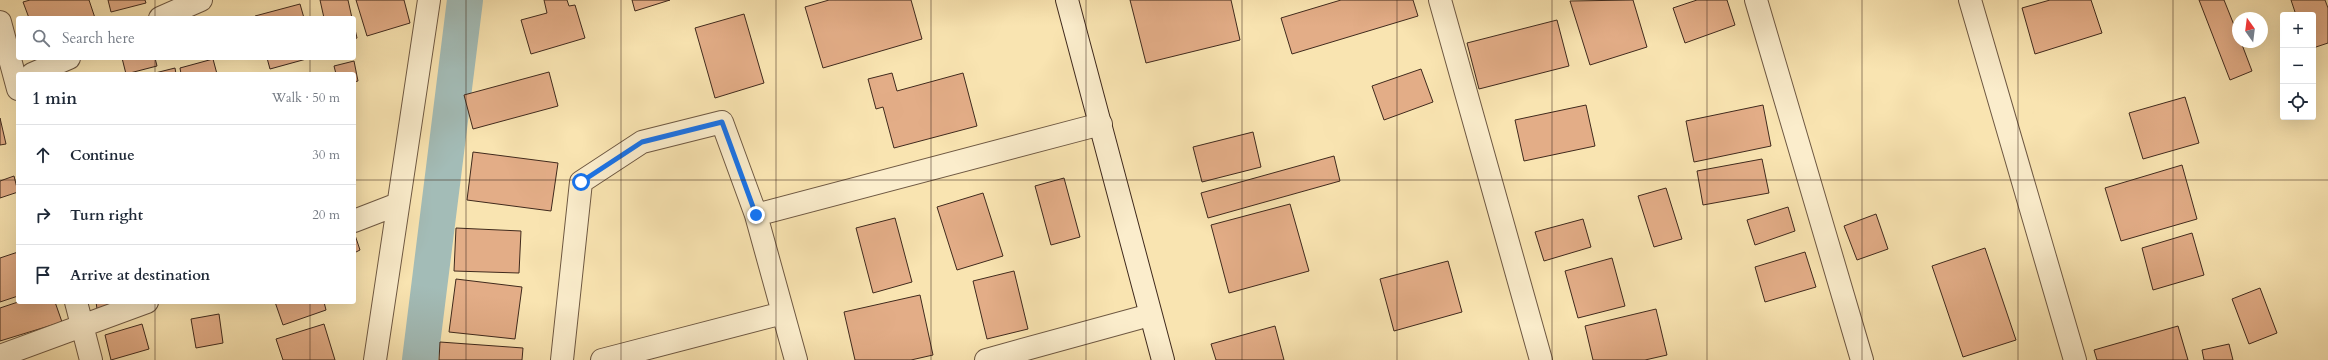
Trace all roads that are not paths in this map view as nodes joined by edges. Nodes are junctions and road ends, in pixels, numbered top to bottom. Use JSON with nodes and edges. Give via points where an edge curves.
{"nodes":[{"id":1,"x":201,"y":0,"type":"edge"},
{"id":2,"x":429,"y":0,"type":"edge"},
{"id":3,"x":1067,"y":0,"type":"edge"},
{"id":4,"x":1440,"y":0,"type":"edge"},
{"id":5,"x":1756,"y":0,"type":"edge"},
{"id":6,"x":1970,"y":0,"type":"edge"},
{"id":7,"x":165,"y":16,"type":"edge"},
{"id":8,"x":0,"y":22,"type":"edge"},
{"id":9,"x":65,"y":60,"type":"edge"},
{"id":10,"x":39,"y":72,"type":"edge"},
{"id":11,"x":16,"y":78,"type":"edge"},
{"id":12,"x":1101,"y":124,"type":"junction"},
{"id":13,"x":398,"y":204,"type":"junction"},
{"id":14,"x":756,"y":215,"type":"junction"},
{"id":15,"x":356,"y":220,"type":"edge"},
{"id":16,"x":76,"y":304,"type":"edge"},
{"id":17,"x":142,"y":304,"type":"edge"},
{"id":18,"x":784,"y":312,"type":"junction"},
{"id":19,"x":1150,"y":315,"type":"junction"},
{"id":20,"x":82,"y":327,"type":"junction"},
{"id":21,"x":0,"y":356,"type":"edge"},
{"id":22,"x":91,"y":360,"type":"edge"},
{"id":23,"x":375,"y":360,"type":"edge"},
{"id":24,"x":562,"y":360,"type":"edge"},
{"id":25,"x":602,"y":360,"type":"edge"},
{"id":26,"x":796,"y":360,"type":"edge"},
{"id":27,"x":986,"y":360,"type":"edge"},
{"id":28,"x":1163,"y":360,"type":"edge"},
{"id":29,"x":1541,"y":360,"type":"edge"},
{"id":30,"x":1862,"y":360,"type":"edge"},
{"id":31,"x":2075,"y":360,"type":"edge"}],
"edges":[{"from":1,"to":7,"type":"street"},
{"from":2,"to":13,"type":"street"},
{"from":3,"to":12,"type":"street"},
{"from":4,"to":29,"type":"street"},
{"from":5,"to":30,"type":"street"},
{"from":6,"to":31,"type":"street"},
{"from":8,"to":11,"type":"street"},
{"from":9,"to":10,"type":"street"},
{"from":12,"to":14,"type":"street"},
{"from":12,"to":19,"type":"street"},
{"from":13,"to":15,"type":"street"},
{"from":13,"to":23,"type":"street"},
{"from":14,"to":18,"type":"street"},
{"from":14,"to":24,"type":"street","via":[[722,122],[642,142],[581,182]]},
{"from":16,"to":20,"type":"street"},
{"from":17,"to":20,"type":"street"},
{"from":18,"to":25,"type":"street"},
{"from":18,"to":26,"type":"street"},
{"from":19,"to":27,"type":"street"},
{"from":19,"to":28,"type":"street"},
{"from":20,"to":21,"type":"street"},
{"from":20,"to":22,"type":"street"}]}
